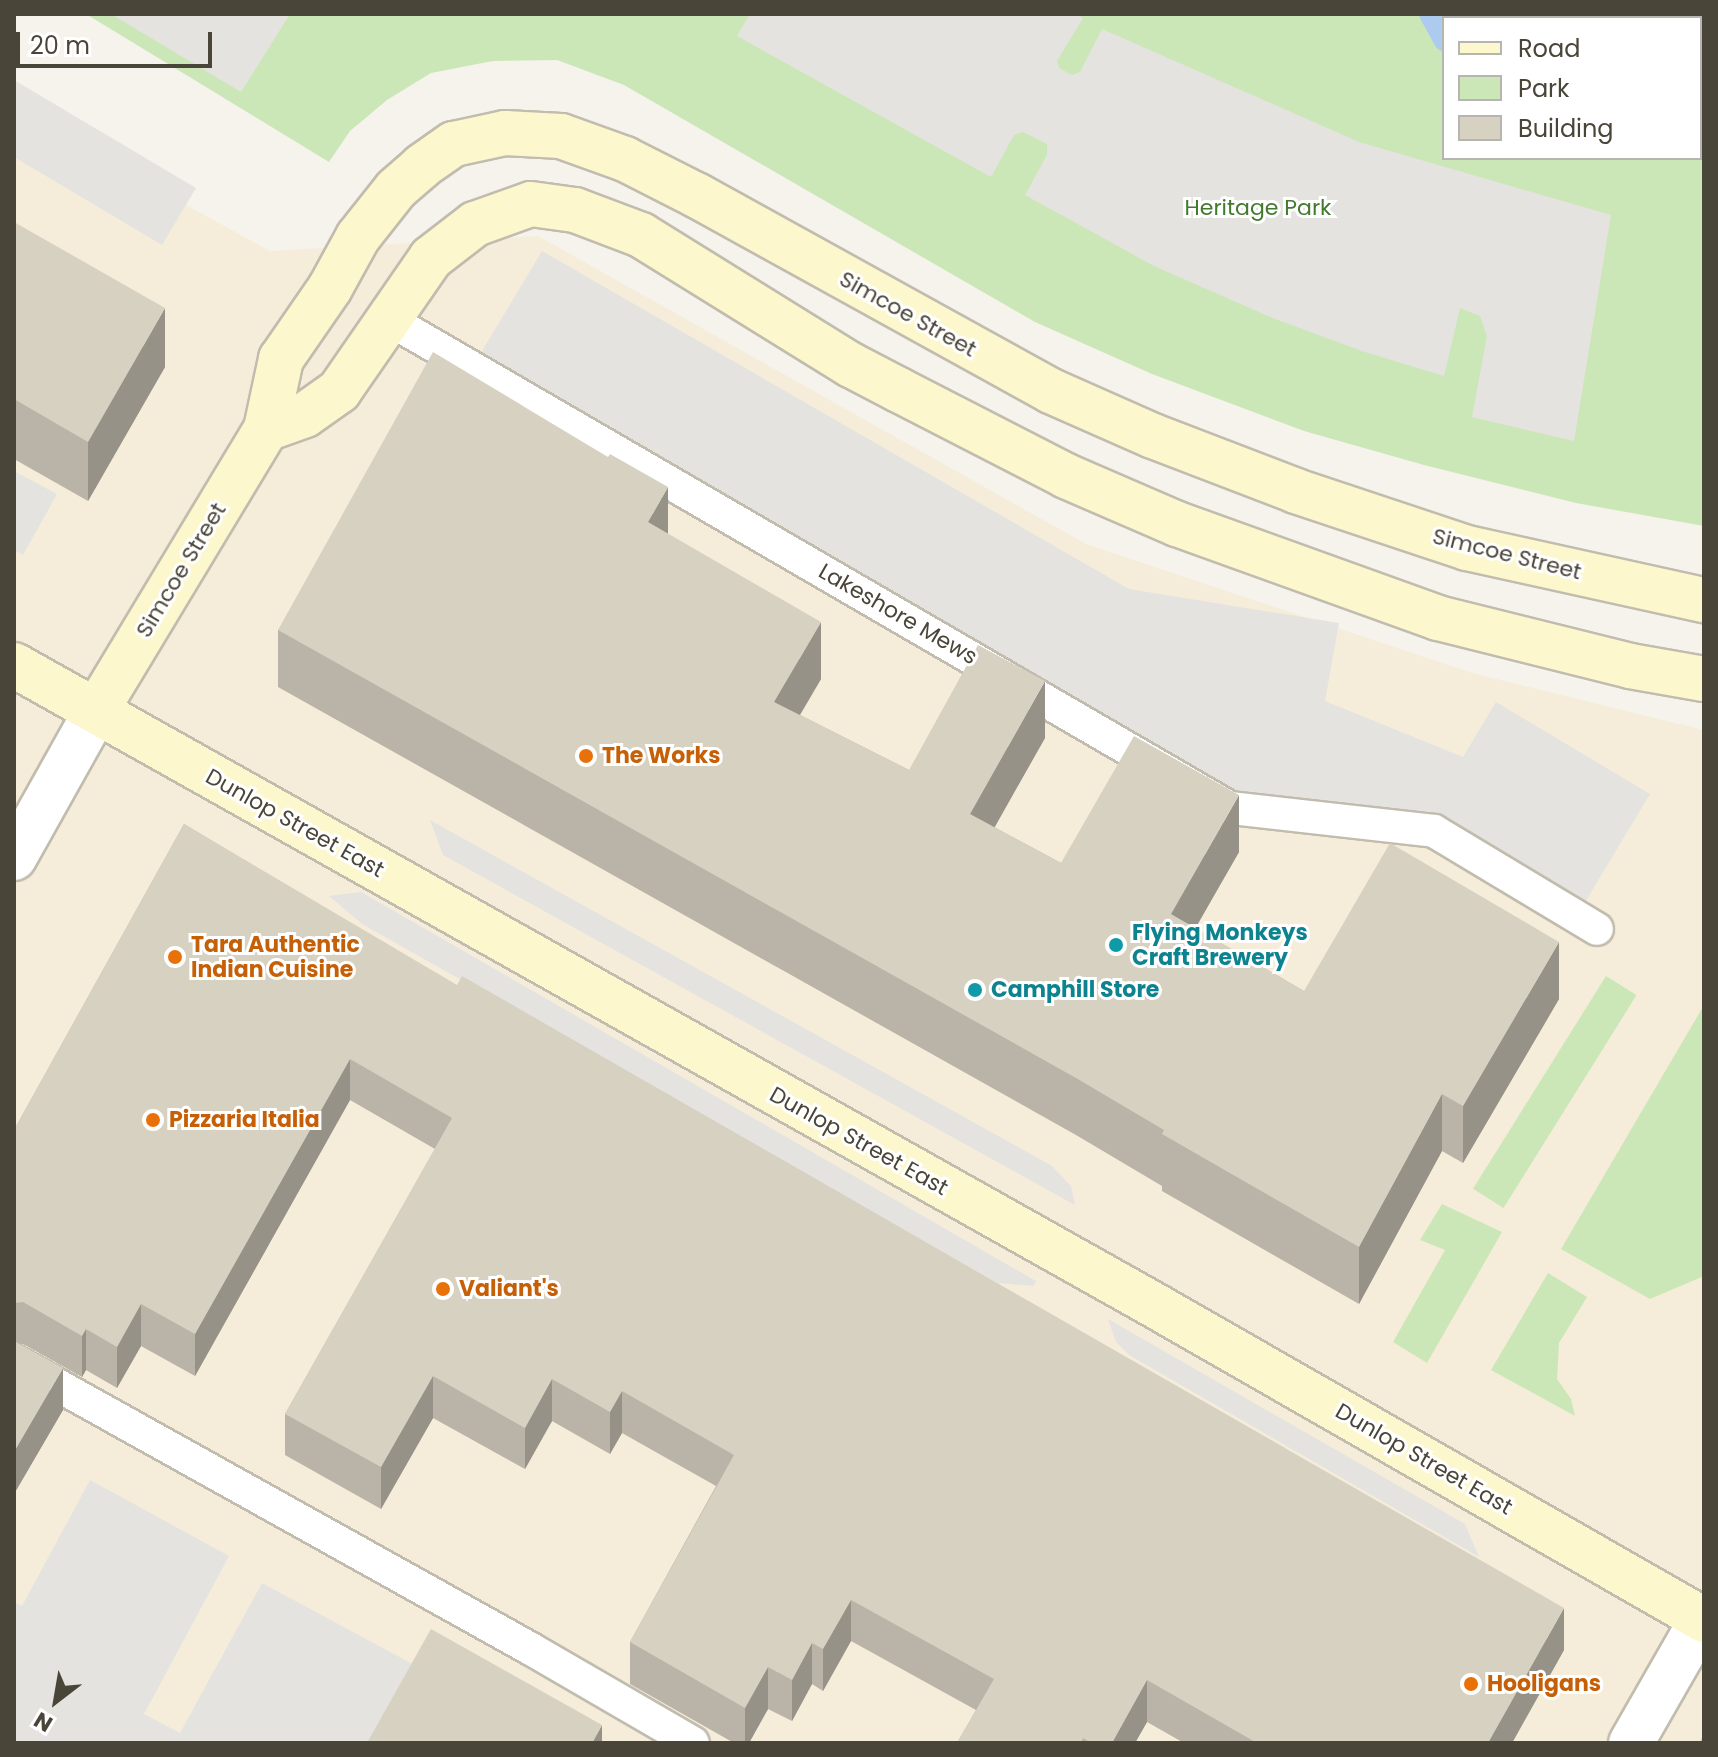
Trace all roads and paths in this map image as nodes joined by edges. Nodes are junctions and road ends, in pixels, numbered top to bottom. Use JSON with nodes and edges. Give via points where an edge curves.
{"nodes":[{"id":1,"x":388,"y":319,"type":"junction"},
{"id":2,"x":266,"y":429,"type":"junction"},
{"id":3,"x":1704,"y":600,"type":"edge"},
{"id":4,"x":14,"y":665,"type":"edge"},
{"id":5,"x":1704,"y":679,"type":"edge"},
{"id":6,"x":96,"y":711,"type":"junction"},
{"id":7,"x":14,"y":858,"type":"edge"},
{"id":8,"x":1597,"y":929,"type":"dead end"},
{"id":9,"x":14,"y":1361,"type":"edge"},
{"id":10,"x":1703,"y":1619,"type":"edge"},
{"id":11,"x":693,"y":1743,"type":"edge"},
{"id":12,"x":1631,"y":1743,"type":"edge"}],
"edges":[{"from":1,"to":2,"type":"main road","via":[[339,391],[305,415]]},
{"from":1,"to":5,"type":"main road","via":[[431,258],[475,224],[531,204],[575,210],[641,235],[851,365],[1066,476],[1177,524],[1438,618]]},
{"from":1,"to":8,"type":"lane","name":"Lakeshore Mews","via":[[1230,808],[1434,831]]},
{"from":2,"to":3,"type":"main road","name":"Simcoe Street","via":[[281,359],[358,237],[396,189],[454,144],[505,133],[561,136],[625,159],[1051,391],[1153,436],[1467,548]]},
{"from":2,"to":6,"type":"main road","name":"Simcoe Street"},
{"from":4,"to":6,"type":"main road","name":"Dunlop Street East"},
{"from":6,"to":7,"type":"street"},
{"from":6,"to":10,"type":"main road","name":"Dunlop Street East"},
{"from":9,"to":11,"type":"lane"},
{"from":10,"to":12,"type":"street"}]}
